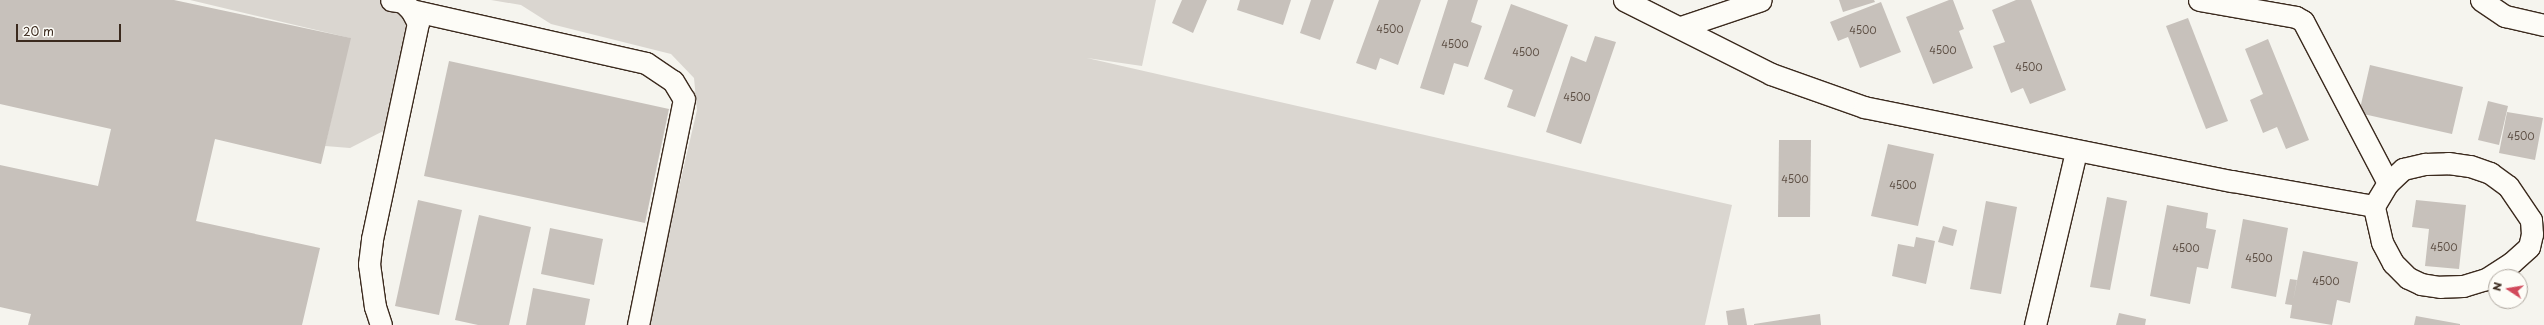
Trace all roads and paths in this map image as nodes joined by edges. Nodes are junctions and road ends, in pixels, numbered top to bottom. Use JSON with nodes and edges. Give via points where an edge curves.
{"nodes":[{"id":1,"x":391,"y":0,"type":"edge"},
{"id":2,"x":1624,"y":0,"type":"edge"},
{"id":3,"x":1761,"y":0,"type":"edge"},
{"id":4,"x":2199,"y":0,"type":"edge"},
{"id":5,"x":2481,"y":0,"type":"edge"},
{"id":6,"x":411,"y":10,"type":"junction"},
{"id":7,"x":2544,"y":25,"type":"edge"},
{"id":8,"x":1681,"y":27,"type":"junction"},
{"id":9,"x":2076,"y":151,"type":"junction"},
{"id":10,"x":2388,"y":183,"type":"junction"},
{"id":11,"x":2374,"y":206,"type":"junction"},
{"id":12,"x":2538,"y":236,"type":"edge"},
{"id":13,"x":381,"y":325,"type":"edge"},
{"id":14,"x":638,"y":325,"type":"edge"},
{"id":15,"x":2035,"y":325,"type":"edge"}],
"edges":[{"from":1,"to":6,"type":"lane","via":[[403,2]]},
{"from":2,"to":8,"type":"lane"},
{"from":3,"to":8,"type":"lane"},
{"from":4,"to":10,"type":"lane","via":[[2296,17],[2303,21]]},
{"from":5,"to":7,"type":"lane","via":[[2505,16]]},
{"from":6,"to":13,"type":"lane","via":[[418,23],[372,239],[369,264],[375,307]]},
{"from":6,"to":14,"type":"lane","via":[[646,63],[673,81],[684,99]]},
{"from":8,"to":9,"type":"lane","via":[[1771,74],[1864,107]]},
{"from":9,"to":11,"type":"lane"},
{"from":9,"to":15,"type":"lane"},
{"from":10,"to":11,"type":"lane"},
{"from":10,"to":12,"type":"lane","via":[[2403,169],[2425,164],[2448,163],[2490,173],[2508,186],[2531,220]]},
{"from":11,"to":12,"type":"lane","via":[[2382,242],[2392,263],[2408,278],[2421,284],[2440,287],[2463,286],[2486,279],[2511,263]]}]}
